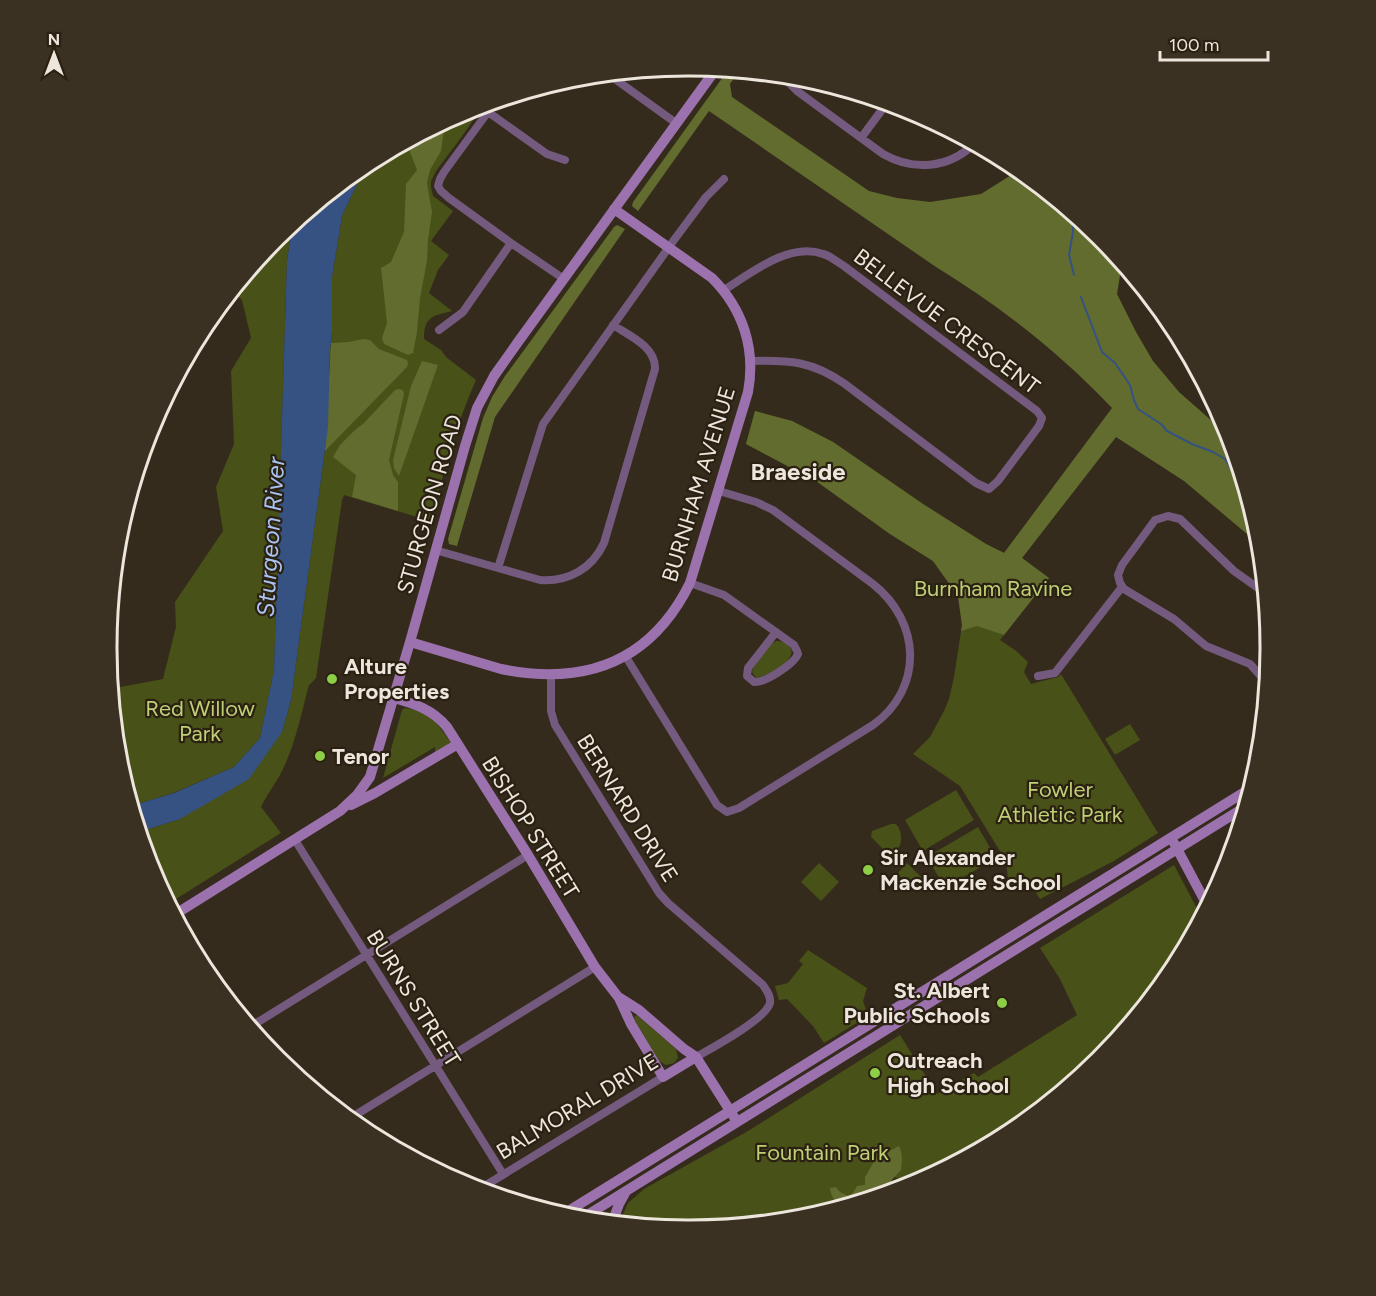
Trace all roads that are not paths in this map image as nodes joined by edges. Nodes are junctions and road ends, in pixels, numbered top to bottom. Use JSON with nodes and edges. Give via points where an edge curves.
{"nodes":[{"id":1,"x":710,"y":77,"type":"edge"},
{"id":2,"x":617,"y":81,"type":"edge"},
{"id":3,"x":791,"y":86,"type":"edge"},
{"id":4,"x":881,"y":111,"type":"edge"},
{"id":5,"x":487,"y":113,"type":"edge"},
{"id":6,"x":489,"y":113,"type":"edge"},
{"id":7,"x":676,"y":123,"type":"junction"},
{"id":8,"x":861,"y":138,"type":"junction"},
{"id":9,"x":967,"y":149,"type":"edge"},
{"id":10,"x":565,"y":160,"type":"dead end"},
{"id":11,"x":724,"y":179,"type":"dead end"},
{"id":12,"x":614,"y":209,"type":"junction"},
{"id":13,"x":511,"y":243,"type":"junction"},
{"id":14,"x":669,"y":247,"type":"junction"},
{"id":15,"x":564,"y":279,"type":"junction"},
{"id":16,"x":724,"y":290,"type":"junction"},
{"id":17,"x":613,"y":326,"type":"junction"},
{"id":18,"x":439,"y":330,"type":"dead end"},
{"id":19,"x":751,"y":360,"type":"junction"},
{"id":20,"x":719,"y":491,"type":"junction"},
{"id":21,"x":435,"y":550,"type":"junction"},
{"id":22,"x":498,"y":568,"type":"junction"},
{"id":23,"x":690,"y":583,"type":"junction"},
{"id":24,"x":1122,"y":587,"type":"junction"},
{"id":25,"x":1256,"y":587,"type":"edge"},
{"id":26,"x":776,"y":632,"type":"junction"},
{"id":27,"x":410,"y":642,"type":"junction"},
{"id":28,"x":626,"y":657,"type":"junction"},
{"id":29,"x":1259,"y":674,"type":"edge"},
{"id":30,"x":551,"y":675,"type":"junction"},
{"id":31,"x":1038,"y":675,"type":"dead end"},
{"id":32,"x":394,"y":698,"type":"junction"},
{"id":33,"x":458,"y":744,"type":"junction"},
{"id":34,"x":1240,"y":795,"type":"edge"},
{"id":35,"x":340,"y":811,"type":"junction"},
{"id":36,"x":1235,"y":813,"type":"edge"},
{"id":37,"x":1170,"y":838,"type":"junction"},
{"id":38,"x":295,"y":840,"type":"junction"},
{"id":39,"x":1177,"y":849,"type":"junction"},
{"id":40,"x":528,"y":855,"type":"junction"},
{"id":41,"x":1203,"y":896,"type":"edge"},
{"id":42,"x":180,"y":911,"type":"edge"},
{"id":43,"x":366,"y":955,"type":"junction"},
{"id":44,"x":595,"y":967,"type":"junction"},
{"id":45,"x":619,"y":998,"type":"junction"},
{"id":46,"x":256,"y":1023,"type":"edge"},
{"id":47,"x":696,"y":1057,"type":"junction"},
{"id":48,"x":435,"y":1066,"type":"junction"},
{"id":49,"x":663,"y":1077,"type":"junction"},
{"id":50,"x":730,"y":1111,"type":"junction"},
{"id":51,"x":357,"y":1114,"type":"edge"},
{"id":52,"x":737,"y":1122,"type":"junction"},
{"id":53,"x":503,"y":1174,"type":"junction"},
{"id":54,"x":489,"y":1183,"type":"edge"},
{"id":55,"x":627,"y":1190,"type":"junction"},
{"id":56,"x":573,"y":1208,"type":"edge"},
{"id":57,"x":593,"y":1212,"type":"edge"},
{"id":58,"x":615,"y":1215,"type":"edge"}],
"edges":[{"from":1,"to":7,"type":"main road","name":"STURGEON ROAD"},
{"from":2,"to":7,"type":"street"},
{"from":3,"to":8,"type":"street"},
{"from":4,"to":8,"type":"street"},
{"from":5,"to":13,"type":"street","via":[[438,186]]},
{"from":6,"to":10,"type":"street","via":[[547,154]]},
{"from":7,"to":12,"type":"main road","name":"STURGEON ROAD"},
{"from":8,"to":9,"type":"street","via":[[890,158],[914,165],[947,161]]},
{"from":11,"to":14,"type":"street"},
{"from":12,"to":14,"type":"main road","name":"BURNHAM AVENUE"},
{"from":12,"to":15,"type":"main road","name":"STURGEON ROAD"},
{"from":13,"to":15,"type":"street"},
{"from":13,"to":18,"type":"street","via":[[463,312]]},
{"from":14,"to":16,"type":"main road","name":"BURNHAM AVENUE"},
{"from":14,"to":17,"type":"street"},
{"from":15,"to":21,"type":"main road","name":"STURGEON ROAD","via":[[494,375],[477,408]]},
{"from":16,"to":19,"type":"main road","name":"BURNHAM AVENUE","via":[[743,322]]},
{"from":16,"to":19,"type":"street","name":"BELLEVUE CRESCENT","via":[[789,254],[807,251],[826,255],[1042,418],[988,489],[829,374],[791,361]]},
{"from":17,"to":22,"type":"street","via":[[543,424]]},
{"from":17,"to":22,"type":"street","via":[[647,348],[656,365],[604,543],[588,565],[562,579],[540,580]]},
{"from":19,"to":20,"type":"main road","name":"BURNHAM AVENUE","via":[[748,392]]},
{"from":20,"to":23,"type":"main road","name":"BURNHAM AVENUE"},
{"from":20,"to":28,"type":"street","via":[[773,510],[888,597],[899,613],[909,641],[908,679],[901,695],[873,725],[740,808],[727,812],[717,805]]},
{"from":21,"to":22,"type":"street"},
{"from":21,"to":27,"type":"main road","name":"STURGEON ROAD"},
{"from":23,"to":26,"type":"street","via":[[724,595]]},
{"from":23,"to":28,"type":"main road","name":"BURNHAM AVENUE","via":[[669,617]]},
{"from":24,"to":25,"type":"street","via":[[1118,575],[1122,565],[1155,520],[1163,516],[1183,521],[1234,571]]},
{"from":24,"to":29,"type":"street","via":[[1174,619],[1206,646],[1250,664]]},
{"from":24,"to":31,"type":"street","via":[[1055,673]]},
{"from":26,"to":26,"type":"street","via":[[747,670],[747,676],[754,682],[762,681],[797,657],[794,645]]},
{"from":27,"to":30,"type":"main road","name":"BURNHAM AVENUE","via":[[501,669]]},
{"from":27,"to":32,"type":"main road","name":"STURGEON ROAD"},
{"from":28,"to":30,"type":"main road","name":"BURNHAM AVENUE","via":[[590,670]]},
{"from":30,"to":47,"type":"street","name":"BERNARD DRIVE","via":[[555,725],[659,893],[769,993],[768,1007],[753,1023]]},
{"from":32,"to":33,"type":"main road","name":"BISHOP STREET","via":[[434,713]]},
{"from":32,"to":35,"type":"main road","name":"STURGEON ROAD","via":[[370,777]]},
{"from":33,"to":35,"type":"main road"},
{"from":33,"to":40,"type":"main road","name":"BISHOP STREET"},
{"from":34,"to":37,"type":"main road"},
{"from":35,"to":38,"type":"main road","name":"STURGEON ROAD"},
{"from":36,"to":39,"type":"main road"},
{"from":37,"to":39,"type":"main road"},
{"from":37,"to":50,"type":"main road"},
{"from":38,"to":42,"type":"main road","name":"STURGEON ROAD"},
{"from":38,"to":43,"type":"street","name":"BURNS STREET"},
{"from":39,"to":41,"type":"main road"},
{"from":39,"to":52,"type":"main road"},
{"from":40,"to":43,"type":"street"},
{"from":40,"to":44,"type":"main road","name":"BISHOP STREET"},
{"from":43,"to":46,"type":"street"},
{"from":43,"to":48,"type":"street","name":"BURNS STREET"},
{"from":44,"to":45,"type":"main road","name":"BISHOP STREET"},
{"from":44,"to":48,"type":"street"},
{"from":45,"to":47,"type":"main road","name":"BISHOP STREET"},
{"from":45,"to":49,"type":"main road","name":"BISHOP STREET"},
{"from":47,"to":49,"type":"main road","name":"BALMORAL DRIVE"},
{"from":47,"to":50,"type":"main road","name":"BISHOP STREET"},
{"from":48,"to":51,"type":"street"},
{"from":48,"to":53,"type":"street","name":"BURNS STREET"},
{"from":49,"to":53,"type":"street","name":"BALMORAL DRIVE"},
{"from":50,"to":52,"type":"main road","name":"BISHOP STREET"},
{"from":50,"to":56,"type":"main road"},
{"from":52,"to":55,"type":"main road"},
{"from":53,"to":54,"type":"street","name":"BALMORAL DRIVE"},
{"from":55,"to":57,"type":"main road"},
{"from":55,"to":58,"type":"main road"}]}
